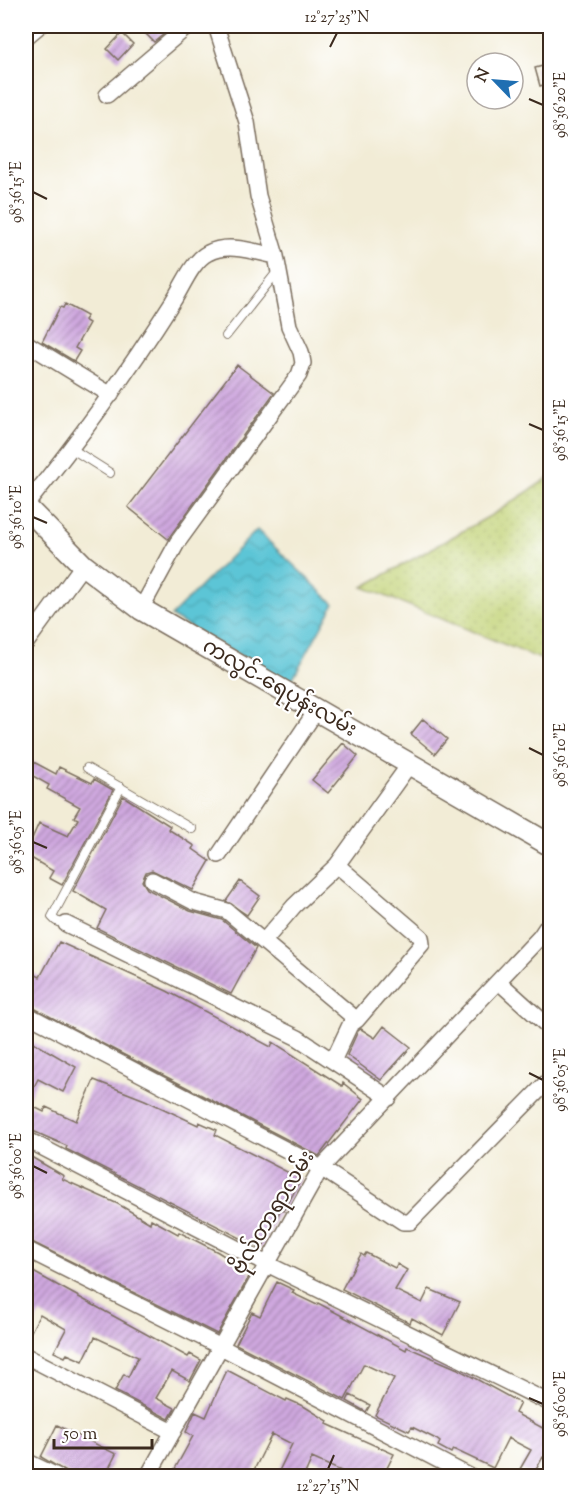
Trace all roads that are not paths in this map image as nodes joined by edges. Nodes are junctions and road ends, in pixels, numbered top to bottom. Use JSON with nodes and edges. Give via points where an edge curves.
{"nodes":[{"id":1,"x":39,"y":26,"type":"edge"},
{"id":2,"x":188,"y":26,"type":"edge"},
{"id":3,"x":216,"y":26,"type":"edge"},
{"id":4,"x":26,"y":37,"type":"edge"},
{"id":5,"x":107,"y":95,"type":"dead end"},
{"id":6,"x":276,"y":264,"type":"junction"},
{"id":7,"x":226,"y":336,"type":"dead end"},
{"id":8,"x":26,"y":343,"type":"edge"},
{"id":9,"x":111,"y":395,"type":"junction"},
{"id":10,"x":72,"y":449,"type":"junction"},
{"id":11,"x":110,"y":472,"type":"dead end"},
{"id":12,"x":26,"y":506,"type":"edge"},
{"id":13,"x":83,"y":565,"type":"junction"},
{"id":14,"x":141,"y":609,"type":"junction"},
{"id":15,"x":26,"y":643,"type":"edge"},
{"id":16,"x":316,"y":711,"type":"junction"},
{"id":17,"x":409,"y":765,"type":"junction"},
{"id":18,"x":87,"y":768,"type":"dead end"},
{"id":19,"x":121,"y":787,"type":"junction"},
{"id":20,"x":192,"y":829,"type":"dead end"},
{"id":21,"x":550,"y":845,"type":"edge"},
{"id":22,"x":219,"y":855,"type":"dead end"},
{"id":23,"x":337,"y":865,"type":"junction"},
{"id":24,"x":152,"y":880,"type":"dead end"},
{"id":25,"x":550,"y":922,"type":"edge"},
{"id":26,"x":66,"y":924,"type":"joint"},
{"id":27,"x":264,"y":941,"type":"junction"},
{"id":28,"x":499,"y":982,"type":"junction"},
{"id":29,"x":26,"y":1014,"type":"edge"},
{"id":30,"x":357,"y":1020,"type":"junction"},
{"id":31,"x":550,"y":1028,"type":"edge"},
{"id":32,"x":333,"y":1061,"type":"junction"},
{"id":33,"x":550,"y":1079,"type":"edge"},
{"id":34,"x":389,"y":1098,"type":"junction"},
{"id":35,"x":26,"y":1139,"type":"edge"},
{"id":36,"x":321,"y":1168,"type":"junction"},
{"id":37,"x":26,"y":1249,"type":"edge"},
{"id":38,"x":267,"y":1264,"type":"junction"},
{"id":39,"x":221,"y":1347,"type":"junction"},
{"id":40,"x":26,"y":1356,"type":"edge"},
{"id":41,"x":550,"y":1403,"type":"edge"},
{"id":42,"x":173,"y":1432,"type":"junction"},
{"id":43,"x":26,"y":1461,"type":"edge"},
{"id":44,"x":57,"y":1476,"type":"edge"},
{"id":45,"x":148,"y":1476,"type":"edge"},
{"id":46,"x":469,"y":1476,"type":"edge"}],
"edges":[{"from":1,"to":4,"type":"street"},
{"from":2,"to":5,"type":"street"},
{"from":3,"to":6,"type":"street","via":[[246,122],[258,196]]},
{"from":6,"to":7,"type":"lane"},
{"from":6,"to":9,"type":"street","via":[[243,249],[206,253]]},
{"from":6,"to":14,"type":"street","via":[[288,326],[301,352],[299,375],[177,543]]},
{"from":8,"to":9,"type":"street"},
{"from":9,"to":10,"type":"street"},
{"from":10,"to":11,"type":"lane"},
{"from":10,"to":12,"type":"street"},
{"from":12,"to":13,"type":"street","name":"ကလွင်-ရေပုန်းလမ်း"},
{"from":13,"to":14,"type":"street","name":"ကလွင်-ရေပုန်းလမ်း"},
{"from":13,"to":15,"type":"street"},
{"from":14,"to":16,"type":"street","name":"ကလွင်-ရေပုန်းလမ်း"},
{"from":16,"to":17,"type":"street","name":"ကလွင်-ရေပုန်းလမ်း"},
{"from":16,"to":22,"type":"street"},
{"from":17,"to":21,"type":"street","name":"ကလွင်-ရေပုန်းလမ်း"},
{"from":17,"to":23,"type":"street"},
{"from":18,"to":19,"type":"lane"},
{"from":19,"to":20,"type":"lane"},
{"from":19,"to":26,"type":"lane","via":[[52,917]]},
{"from":23,"to":27,"type":"street"},
{"from":23,"to":30,"type":"street","via":[[421,937],[422,944]]},
{"from":24,"to":27,"type":"street","via":[[194,903],[227,911]]},
{"from":25,"to":28,"type":"street","name":"ဗိုလ်တာရာလမ်း"},
{"from":26,"to":32,"type":"street","via":[[298,1038]]},
{"from":27,"to":30,"type":"street"},
{"from":28,"to":31,"type":"street"},
{"from":28,"to":34,"type":"street","name":"ဗိုလ်တာရာလမ်း"},
{"from":29,"to":36,"type":"street"},
{"from":30,"to":32,"type":"street","via":[[350,1025]]},
{"from":32,"to":34,"type":"street"},
{"from":33,"to":36,"type":"street","via":[[410,1222],[403,1222]]},
{"from":34,"to":36,"type":"street","name":"ဗိုလ်တာရာလမ်း"},
{"from":35,"to":38,"type":"street"},
{"from":36,"to":38,"type":"street","name":"ဗိုလ်တာရာလမ်း"},
{"from":37,"to":39,"type":"street"},
{"from":38,"to":39,"type":"street","name":"ဗိုလ်တာရာလမ်း"},
{"from":38,"to":41,"type":"street"},
{"from":39,"to":42,"type":"street","name":"ဗိုလ်တာရာလမ်း"},
{"from":39,"to":46,"type":"street"},
{"from":40,"to":42,"type":"street"},
{"from":42,"to":45,"type":"street","name":"ဗိုလ်တာရာလမ်း"},
{"from":43,"to":44,"type":"street"}]}
